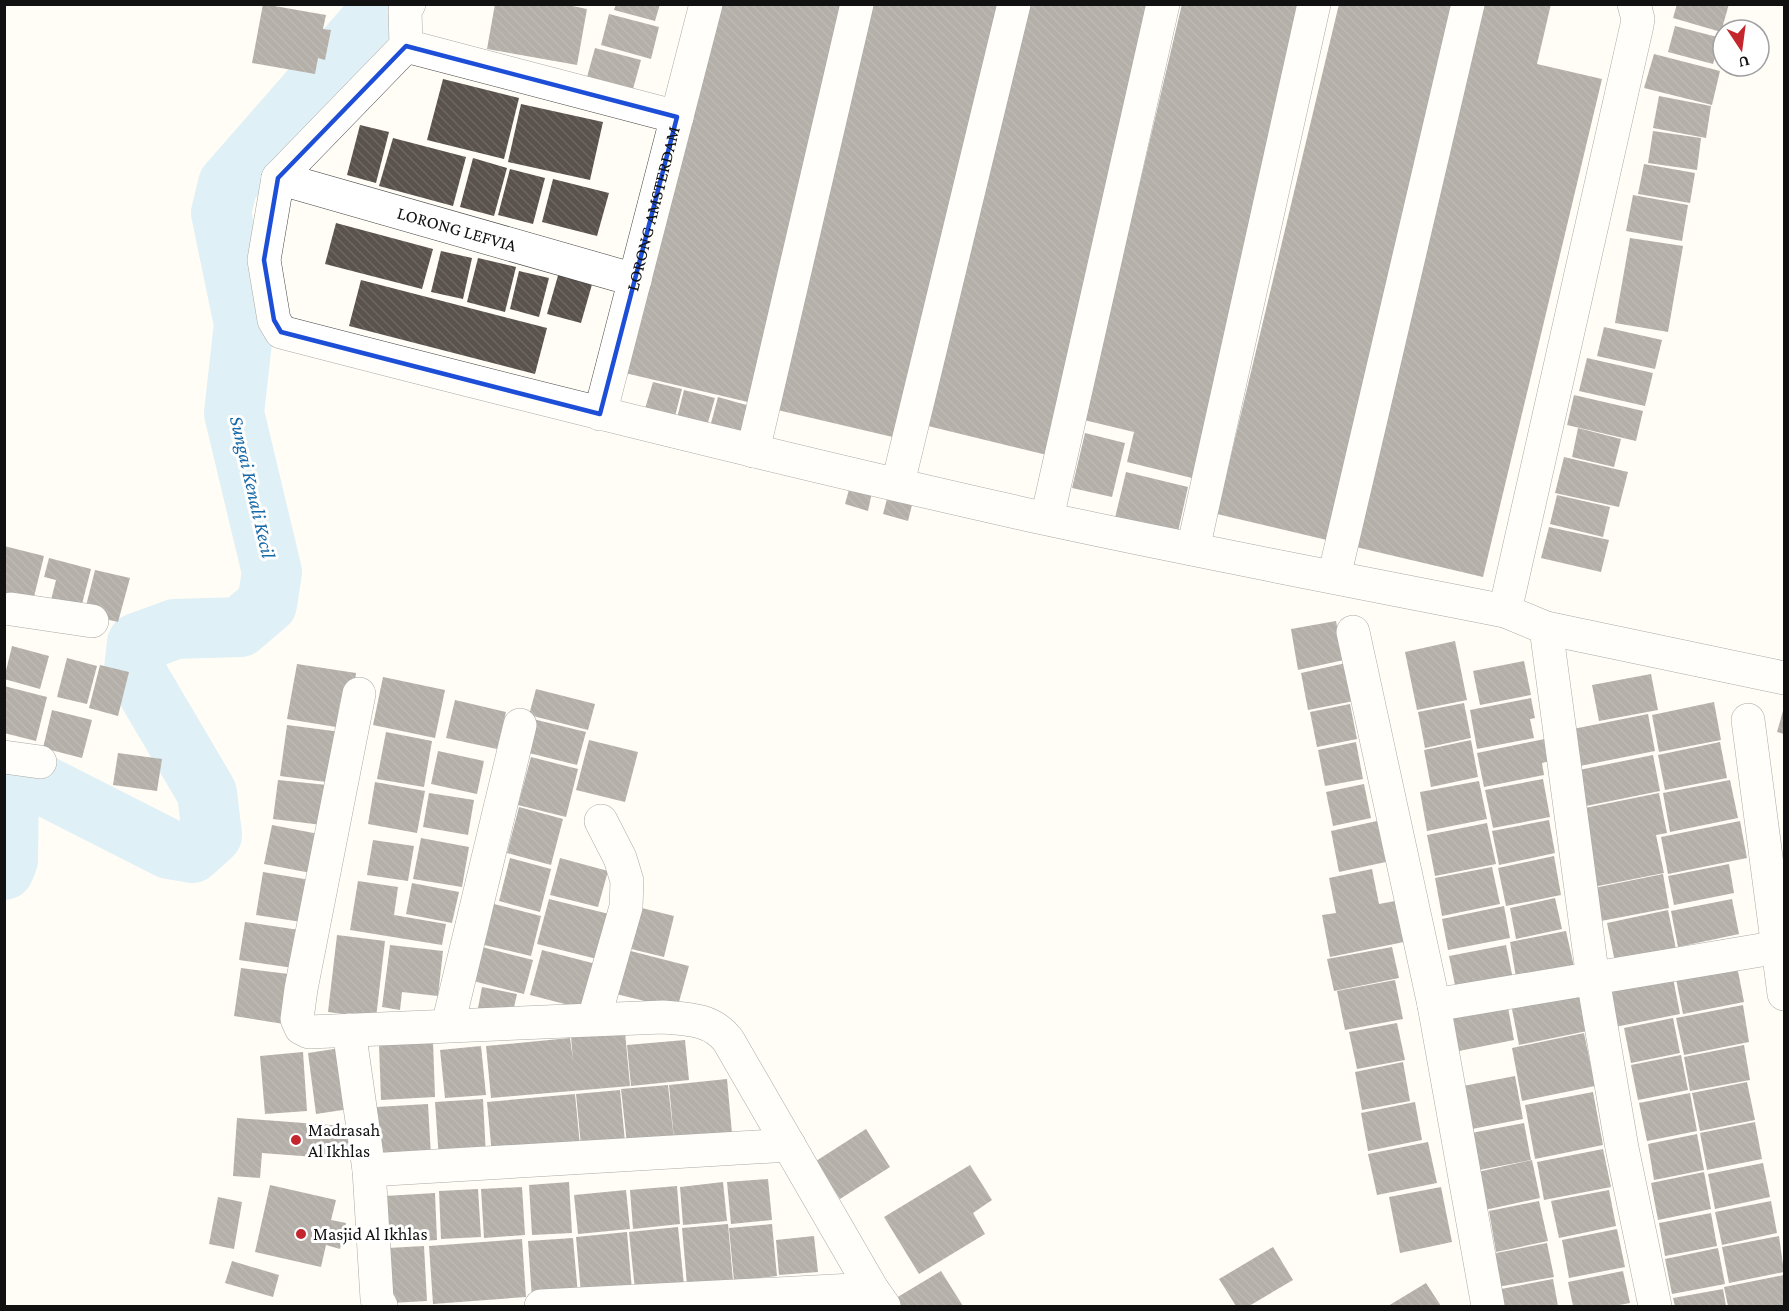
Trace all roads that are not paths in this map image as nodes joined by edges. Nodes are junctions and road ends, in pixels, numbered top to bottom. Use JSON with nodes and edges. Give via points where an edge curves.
{"nodes":[{"id":1,"x":706,"y":4,"type":"edge"},
{"id":2,"x":857,"y":4,"type":"edge"},
{"id":3,"x":1014,"y":4,"type":"edge"},
{"id":4,"x":1163,"y":4,"type":"edge"},
{"id":5,"x":1314,"y":4,"type":"edge"},
{"id":6,"x":1468,"y":4,"type":"edge"},
{"id":7,"x":1634,"y":4,"type":"edge"},
{"id":8,"x":402,"y":6,"type":"edge"},
{"id":9,"x":406,"y":46,"type":"junction"},
{"id":10,"x":677,"y":117,"type":"junction"},
{"id":11,"x":278,"y":178,"type":"junction"},
{"id":12,"x":635,"y":280,"type":"junction"},
{"id":13,"x":600,"y":414,"type":"junction"},
{"id":14,"x":753,"y":451,"type":"junction"},
{"id":15,"x":898,"y":483,"type":"junction"},
{"id":16,"x":1047,"y":518,"type":"junction"},
{"id":17,"x":1193,"y":549,"type":"junction"},
{"id":18,"x":1334,"y":577,"type":"junction"},
{"id":19,"x":1505,"y":611,"type":"junction"},
{"id":20,"x":7,"y":615,"type":"edge"},
{"id":21,"x":92,"y":621,"type":"dead end"},
{"id":22,"x":1546,"y":628,"type":"junction"},
{"id":23,"x":1353,"y":632,"type":"dead end"},
{"id":24,"x":1785,"y":678,"type":"edge"},
{"id":25,"x":359,"y":694,"type":"dead end"},
{"id":26,"x":1748,"y":720,"type":"dead end"},
{"id":27,"x":520,"y":725,"type":"dead end"},
{"id":28,"x":4,"y":757,"type":"edge"},
{"id":29,"x":40,"y":762,"type":"dead end"},
{"id":30,"x":1771,"y":796,"type":"edge"},
{"id":31,"x":601,"y":821,"type":"dead end"},
{"id":32,"x":1779,"y":947,"type":"junction"},
{"id":33,"x":1593,"y":979,"type":"junction"},
{"id":34,"x":1785,"y":993,"type":"edge"},
{"id":35,"x":1434,"y":1005,"type":"junction"},
{"id":36,"x":594,"y":1019,"type":"junction"},
{"id":37,"x":448,"y":1025,"type":"junction"},
{"id":38,"x":349,"y":1030,"type":"junction"},
{"id":39,"x":789,"y":1145,"type":"junction"},
{"id":40,"x":369,"y":1170,"type":"junction"},
{"id":41,"x":878,"y":1298,"type":"edge"},
{"id":42,"x":381,"y":1306,"type":"edge"},
{"id":43,"x":541,"y":1306,"type":"edge"},
{"id":44,"x":1488,"y":1306,"type":"edge"},
{"id":45,"x":1655,"y":1306,"type":"edge"}],
"edges":[{"from":1,"to":10,"type":"street","name":"LORONG AMSTERDAM"},
{"from":2,"to":14,"type":"street"},
{"from":3,"to":15,"type":"street"},
{"from":4,"to":16,"type":"street"},
{"from":5,"to":17,"type":"street"},
{"from":6,"to":18,"type":"street"},
{"from":7,"to":19,"type":"street","via":[[1637,25]]},
{"from":8,"to":9,"type":"street"},
{"from":9,"to":10,"type":"street"},
{"from":9,"to":11,"type":"street"},
{"from":10,"to":12,"type":"street","name":"LORONG AMSTERDAM"},
{"from":11,"to":12,"type":"street","name":"LORONG LEFVIA"},
{"from":11,"to":13,"type":"street","via":[[264,261],[274,320],[281,332]]},
{"from":12,"to":13,"type":"street","name":"LORONG AMSTERDAM"},
{"from":13,"to":14,"type":"street"},
{"from":14,"to":15,"type":"street"},
{"from":15,"to":16,"type":"street"},
{"from":16,"to":17,"type":"street"},
{"from":17,"to":18,"type":"street"},
{"from":18,"to":19,"type":"street"},
{"from":19,"to":22,"type":"street"},
{"from":20,"to":21,"type":"street"},
{"from":22,"to":24,"type":"street"},
{"from":22,"to":33,"type":"street"},
{"from":23,"to":35,"type":"street"},
{"from":25,"to":38,"type":"street","via":[[297,1019],[301,1028],[309,1032]]},
{"from":26,"to":30,"type":"street"},
{"from":27,"to":37,"type":"street"},
{"from":28,"to":29,"type":"street"},
{"from":30,"to":32,"type":"street"},
{"from":31,"to":36,"type":"street","via":[[627,881],[627,907]]},
{"from":32,"to":33,"type":"street"},
{"from":32,"to":34,"type":"street"},
{"from":33,"to":35,"type":"street"},
{"from":33,"to":45,"type":"street"},
{"from":35,"to":44,"type":"street"},
{"from":36,"to":37,"type":"street"},
{"from":36,"to":39,"type":"street","via":[[697,1020],[722,1032]]},
{"from":37,"to":38,"type":"street"},
{"from":38,"to":40,"type":"street"},
{"from":39,"to":40,"type":"street"},
{"from":39,"to":41,"type":"street"},
{"from":40,"to":42,"type":"street","via":[[377,1299]]},
{"from":41,"to":43,"type":"street"}]}
